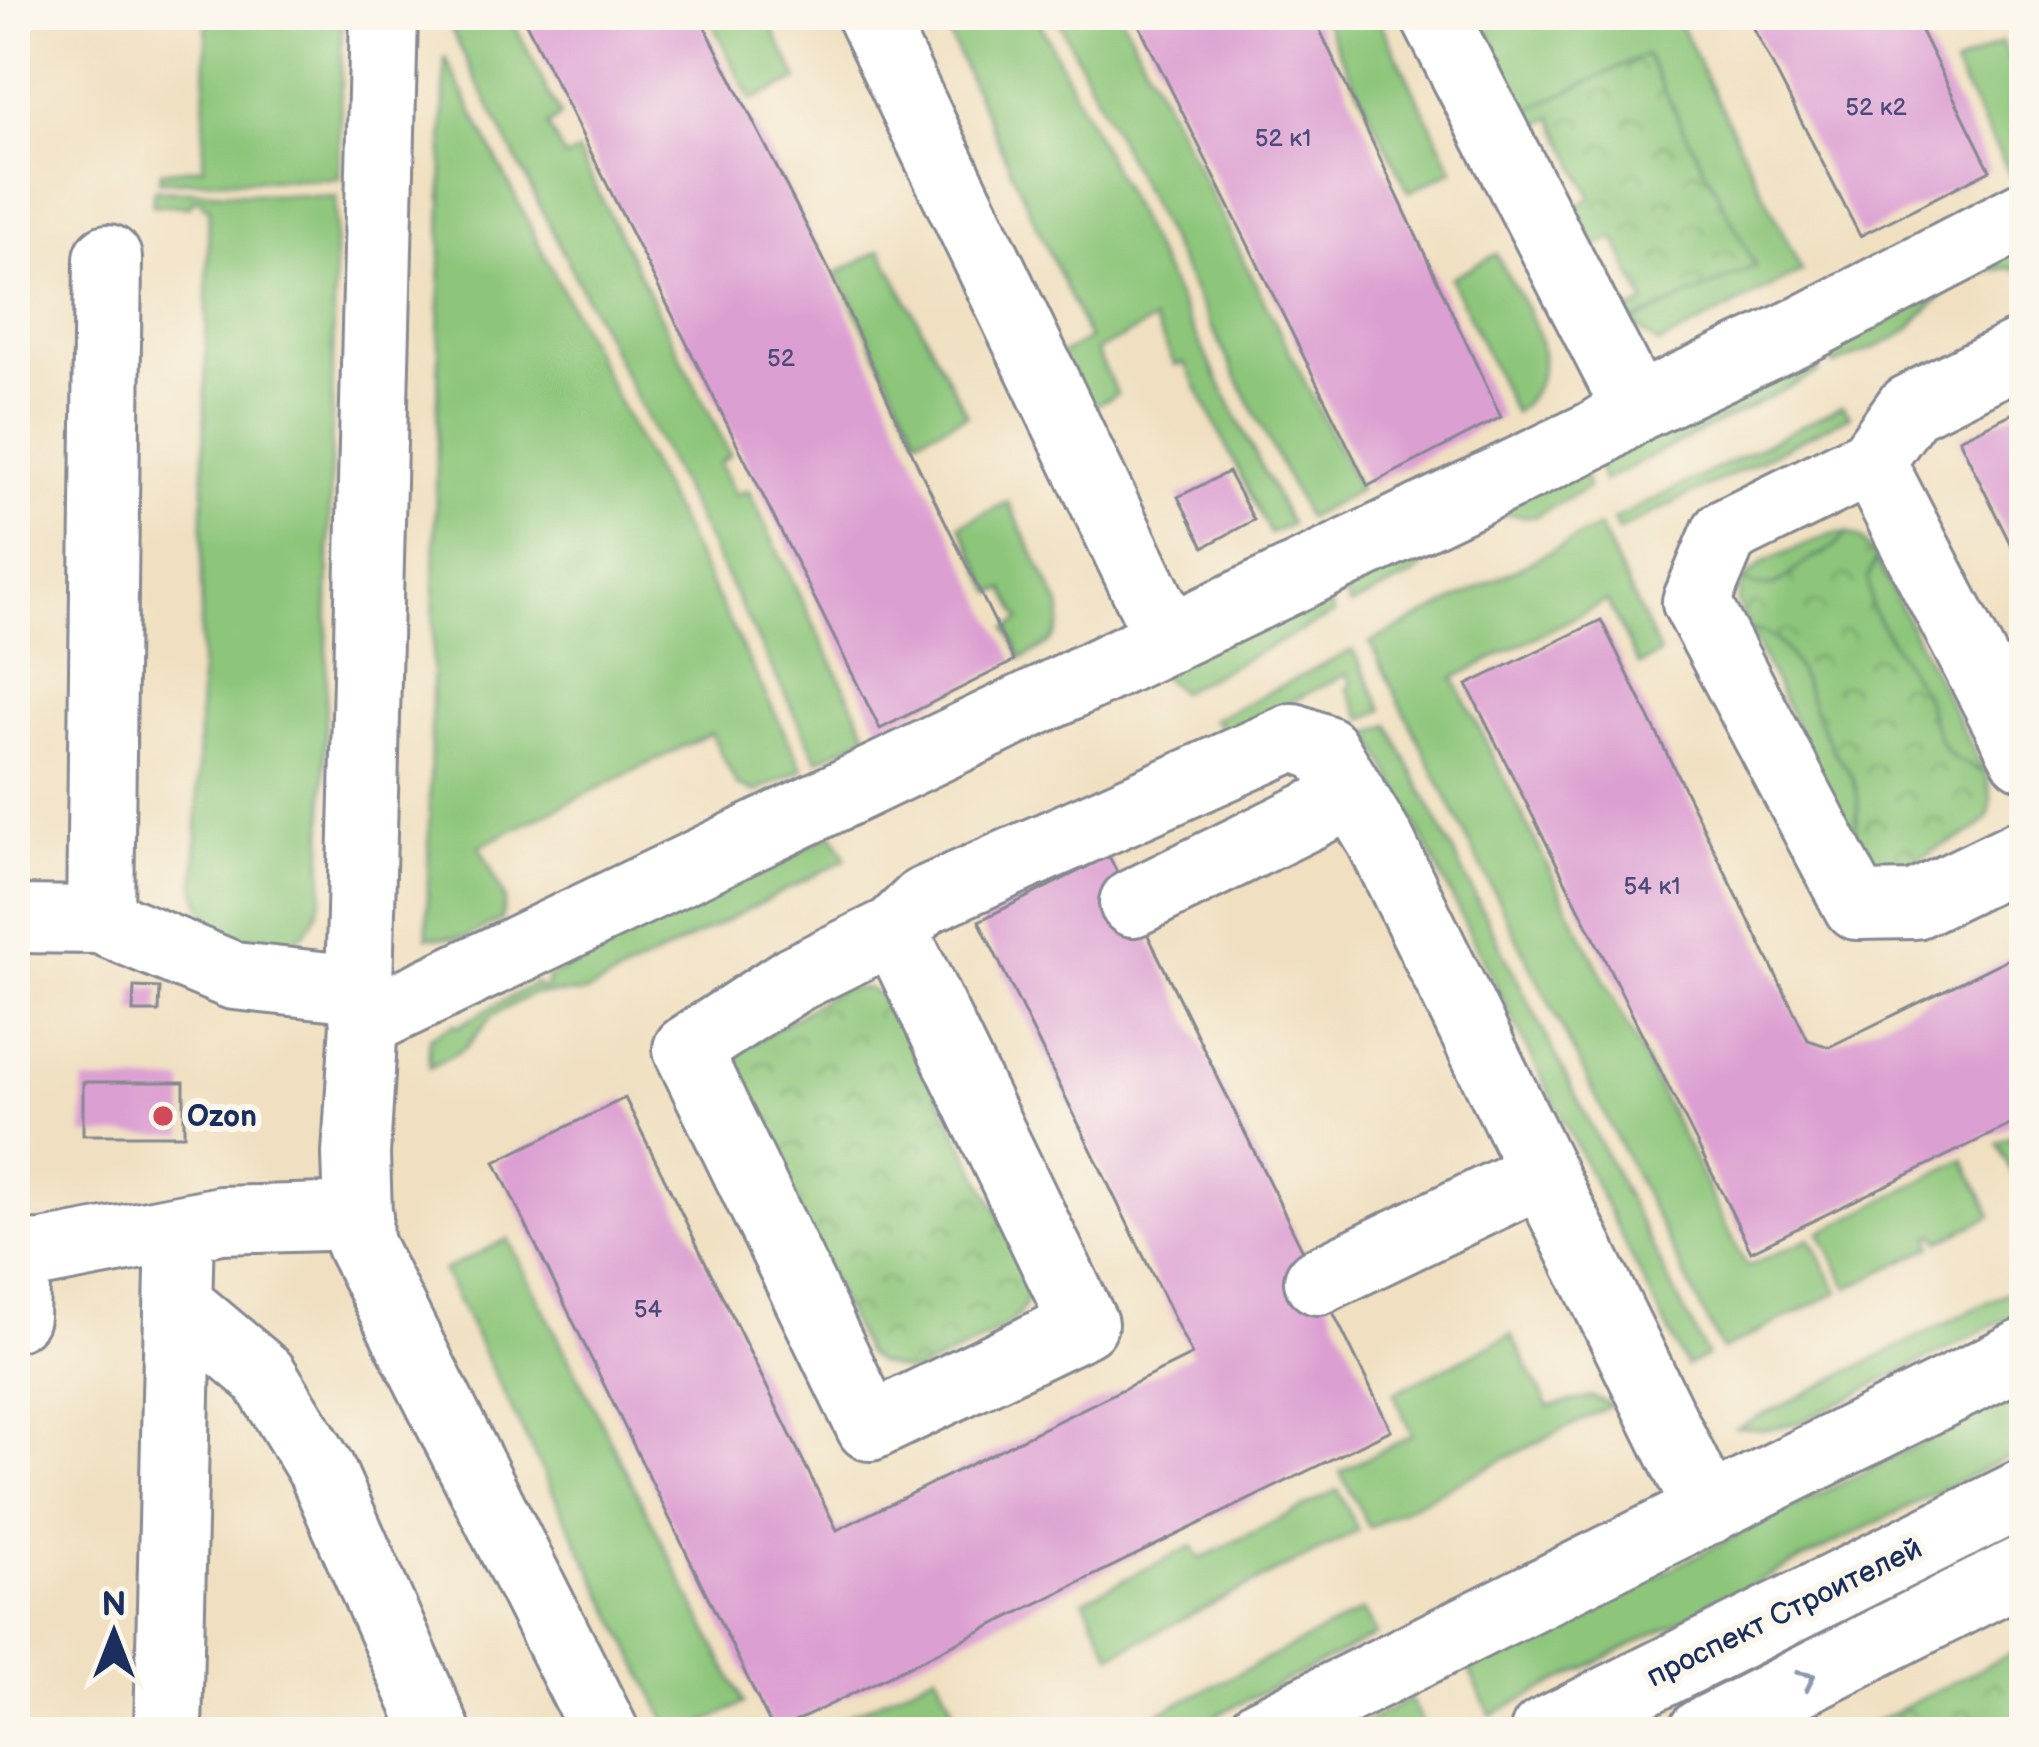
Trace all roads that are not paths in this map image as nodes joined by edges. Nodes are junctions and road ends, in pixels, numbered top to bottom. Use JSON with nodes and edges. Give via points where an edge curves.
{"nodes":[{"id":1,"x":384,"y":15,"type":"edge"},
{"id":2,"x":870,"y":15,"type":"edge"},
{"id":3,"x":1434,"y":15,"type":"edge"},
{"id":4,"x":2024,"y":215,"type":"edge"},
{"id":5,"x":108,"y":258,"type":"dead end"},
{"id":6,"x":2024,"y":351,"type":"edge"},
{"id":7,"x":1636,"y":408,"type":"junction"},
{"id":8,"x":1871,"y":461,"type":"junction"},
{"id":9,"x":1168,"y":639,"type":"junction"},
{"id":10,"x":2024,"y":756,"type":"edge"},
{"id":11,"x":1352,"y":795,"type":"junction"},
{"id":12,"x":2024,"y":852,"type":"edge"},
{"id":13,"x":1132,"y":902,"type":"dead end"},
{"id":14,"x":15,"y":919,"type":"edge"},
{"id":15,"x":100,"y":920,"type":"junction"},
{"id":16,"x":894,"y":930,"type":"junction"},
{"id":17,"x":362,"y":1006,"type":"junction"},
{"id":18,"x":1540,"y":1174,"type":"junction"},
{"id":19,"x":359,"y":1216,"type":"junction"},
{"id":20,"x":180,"y":1228,"type":"junction"},
{"id":21,"x":16,"y":1276,"type":"edge"},
{"id":22,"x":1318,"y":1281,"type":"dead end"},
{"id":23,"x":181,"y":1306,"type":"junction"},
{"id":24,"x":2024,"y":1353,"type":"edge"},
{"id":25,"x":2024,"y":1493,"type":"edge"},
{"id":26,"x":1708,"y":1511,"type":"junction"},
{"id":27,"x":2024,"y":1569,"type":"edge"},
{"id":28,"x":168,"y":1732,"type":"edge"},
{"id":29,"x":436,"y":1732,"type":"edge"},
{"id":30,"x":605,"y":1732,"type":"edge"},
{"id":31,"x":1262,"y":1732,"type":"edge"},
{"id":32,"x":1544,"y":1732,"type":"edge"},
{"id":33,"x":1702,"y":1732,"type":"edge"}],
"edges":[{"from":1,"to":17,"type":"street"},
{"from":2,"to":9,"type":"street"},
{"from":3,"to":7,"type":"street"},
{"from":4,"to":7,"type":"street"},
{"from":5,"to":15,"type":"street"},
{"from":6,"to":8,"type":"street","via":[[1909,408]]},
{"from":7,"to":9,"type":"street"},
{"from":8,"to":10,"type":"street"},
{"from":8,"to":12,"type":"street","via":[[1725,533],[1696,602],[1857,906],[1916,905]]},
{"from":9,"to":17,"type":"street"},
{"from":11,"to":13,"type":"street"},
{"from":11,"to":16,"type":"street","via":[[1325,749],[1293,737],[924,902]]},
{"from":11,"to":18,"type":"street"},
{"from":14,"to":15,"type":"street"},
{"from":15,"to":17,"type":"street","via":[[234,976]]},
{"from":16,"to":16,"type":"street","via":[[794,979],[687,1049],[870,1427],[1084,1324]]},
{"from":17,"to":19,"type":"street"},
{"from":18,"to":22,"type":"street"},
{"from":18,"to":26,"type":"street"},
{"from":19,"to":20,"type":"street"},
{"from":19,"to":30,"type":"street","via":[[359,1243]]},
{"from":20,"to":21,"type":"street","via":[[43,1254]]},
{"from":20,"to":23,"type":"street"},
{"from":23,"to":28,"type":"street"},
{"from":23,"to":29,"type":"street","via":[[264,1376],[321,1468]]},
{"from":24,"to":26,"type":"street"},
{"from":25,"to":32,"type":"street","name":"проспект Строителей"},
{"from":26,"to":31,"type":"street"},
{"from":33,"to":27,"type":"street","one_way":true}]}
